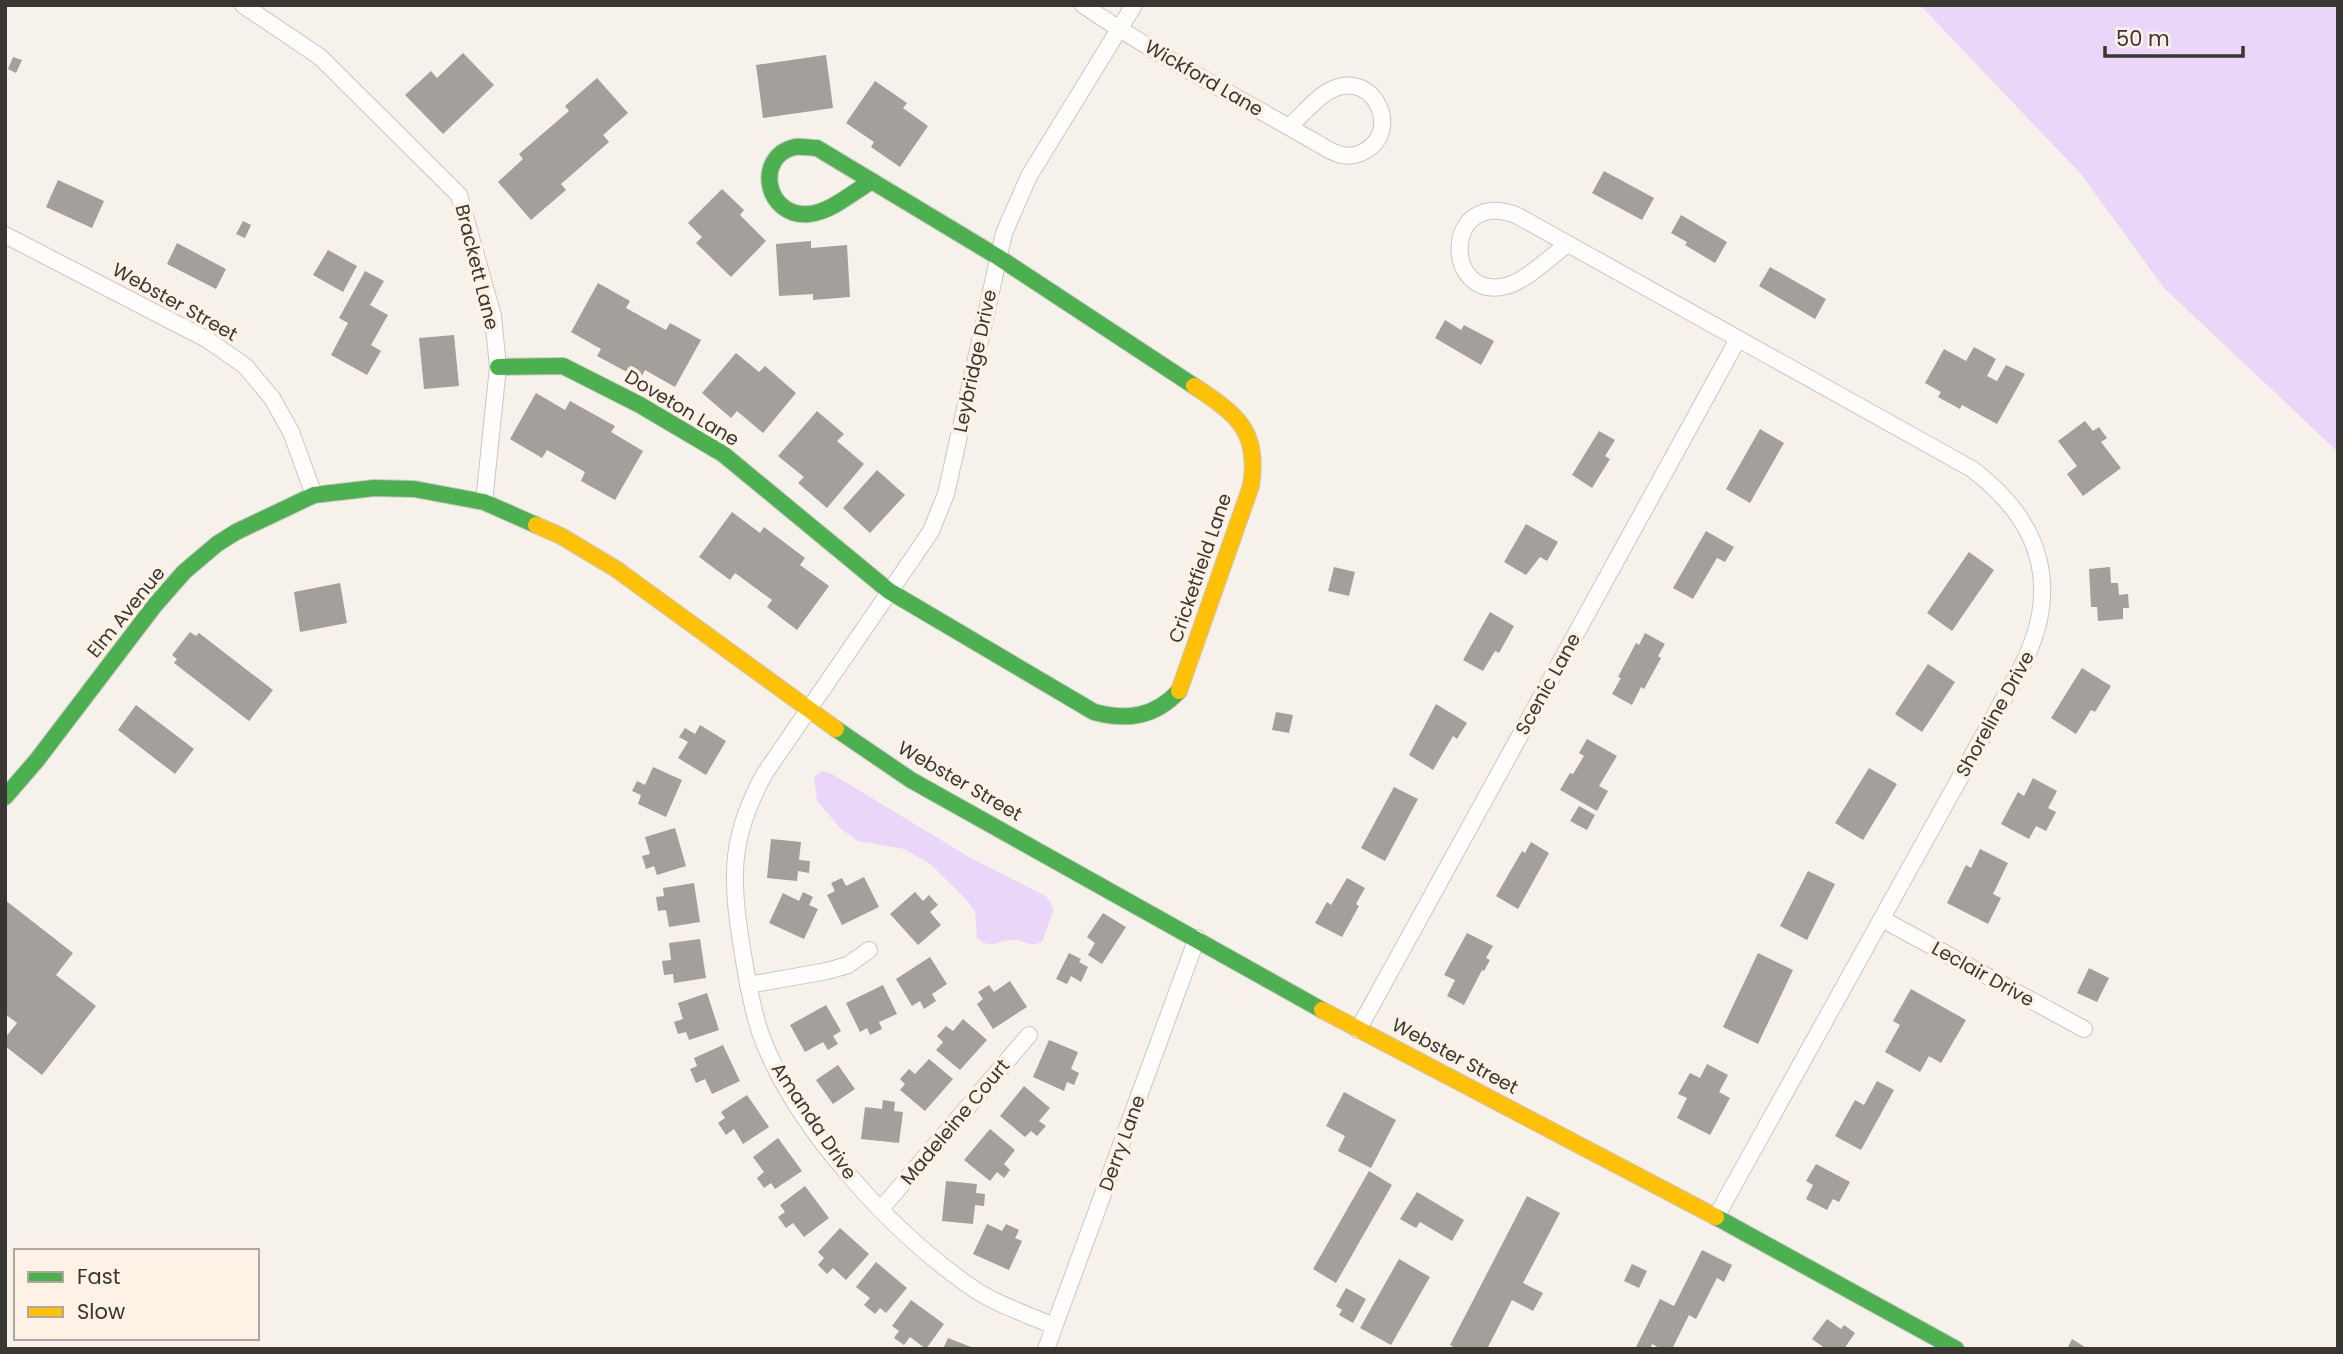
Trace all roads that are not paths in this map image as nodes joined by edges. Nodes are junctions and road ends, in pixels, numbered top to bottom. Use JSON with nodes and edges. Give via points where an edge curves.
{"nodes":[{"id":1,"x":243,"y":5,"type":"edge"},
{"id":2,"x":1083,"y":5,"type":"edge"},
{"id":3,"x":1134,"y":5,"type":"edge"},
{"id":4,"x":1119,"y":29,"type":"junction"},
{"id":5,"x":1289,"y":127,"type":"junction"},
{"id":6,"x":872,"y":181,"type":"junction"},
{"id":7,"x":5,"y":235,"type":"edge"},
{"id":8,"x":1568,"y":244,"type":"junction"},
{"id":9,"x":998,"y":257,"type":"junction"},
{"id":10,"x":1738,"y":339,"type":"junction"},
{"id":11,"x":498,"y":367,"type":"junction"},
{"id":12,"x":314,"y":495,"type":"junction"},
{"id":13,"x":484,"y":502,"type":"junction"},
{"id":14,"x":889,"y":591,"type":"junction"},
{"id":15,"x":808,"y":710,"type":"junction"},
{"id":16,"x":5,"y":797,"type":"edge"},
{"id":17,"x":1882,"y":919,"type":"junction"},
{"id":18,"x":1197,"y":937,"type":"junction"},
{"id":19,"x":869,"y":950,"type":"dead end"},
{"id":20,"x":748,"y":985,"type":"junction"},
{"id":21,"x":2084,"y":1028,"type":"dead end"},
{"id":22,"x":1358,"y":1030,"type":"junction"},
{"id":23,"x":1029,"y":1035,"type":"dead end"},
{"id":24,"x":881,"y":1209,"type":"junction"},
{"id":25,"x":1716,"y":1217,"type":"junction"},
{"id":26,"x":1054,"y":1326,"type":"junction"},
{"id":27,"x":1046,"y":1349,"type":"edge"},
{"id":28,"x":1956,"y":1349,"type":"edge"}],
"edges":[{"from":1,"to":11,"type":"street","name":"Brackett Lane","via":[[320,57],[459,195],[493,316]]},
{"from":2,"to":4,"type":"street","name":"Wickford Lane"},
{"from":3,"to":4,"type":"street","name":"Leybridge Drive"},
{"from":4,"to":5,"type":"street","name":"Wickford Lane"},
{"from":4,"to":9,"type":"street","name":"Leybridge Drive","via":[[1030,176]]},
{"from":5,"to":5,"type":"street","name":"Wickford Lane","via":[[1331,90],[1342,86],[1365,89],[1374,97],[1383,119],[1377,141],[1359,154],[1347,156]]},
{"from":6,"to":6,"type":"main road","name":"Cricketfield Lane","via":[[808,214],[778,204],[768,184],[774,160],[793,146],[805,145]]},
{"from":6,"to":9,"type":"main road","name":"Cricketfield Lane"},
{"from":7,"to":12,"type":"street","name":"Webster Street","via":[[208,340],[245,366],[272,398],[291,432]]},
{"from":8,"to":8,"type":"street","name":"Shoreline Drive","via":[[1518,281],[1495,287],[1472,279],[1459,258],[1458,245],[1468,223],[1491,210],[1516,215]]},
{"from":8,"to":10,"type":"street","name":"Shoreline Drive"},
{"from":9,"to":14,"type":"street","name":"Leybridge Drive","via":[[946,494],[931,531]]},
{"from":9,"to":14,"type":"main road","name":"Cricketfield Lane","via":[[1234,413],[1252,441],[1251,486],[1179,691],[1156,712],[1123,719],[1094,712]]},
{"from":10,"to":17,"type":"street","name":"Shoreline Drive","via":[[1972,469],[1996,487],[2014,509],[2030,532],[2038,558],[2041,613],[2035,641]]},
{"from":10,"to":22,"type":"street","name":"Scenic Lane"},
{"from":11,"to":13,"type":"street","name":"Brackett Lane"},
{"from":11,"to":14,"type":"main road","name":"Doveton Lane","via":[[563,366],[640,405],[723,454]]},
{"from":12,"to":13,"type":"main road","name":"Webster Street","via":[[414,489]]},
{"from":12,"to":16,"type":"main road","name":"Elm Avenue","via":[[236,532],[184,572]]},
{"from":13,"to":15,"type":"main road","name":"Webster Street","via":[[561,536],[616,569]]},
{"from":14,"to":15,"type":"street","name":"Leybridge Drive"},
{"from":15,"to":18,"type":"main road","name":"Webster Street","via":[[911,779]]},
{"from":15,"to":20,"type":"street","name":"Amanda Drive","via":[[765,773],[740,828],[735,892]]},
{"from":17,"to":21,"type":"street","name":"Leclair Drive"},
{"from":17,"to":25,"type":"street","name":"Shoreline Drive"},
{"from":18,"to":22,"type":"main road","name":"Webster Street"},
{"from":18,"to":26,"type":"street","name":"Derry Lane"},
{"from":19,"to":20,"type":"street","via":[[838,968]]},
{"from":20,"to":24,"type":"street","name":"Amanda Drive","via":[[761,1033],[795,1100],[857,1185]]},
{"from":22,"to":25,"type":"main road","name":"Webster Street"},
{"from":23,"to":24,"type":"street","name":"Madeleine Court"},
{"from":24,"to":26,"type":"street","name":"Amanda Drive","via":[[971,1287]]},
{"from":25,"to":28,"type":"main road","name":"Webster Street"},
{"from":26,"to":27,"type":"street","name":"Derry Lane"}]}
